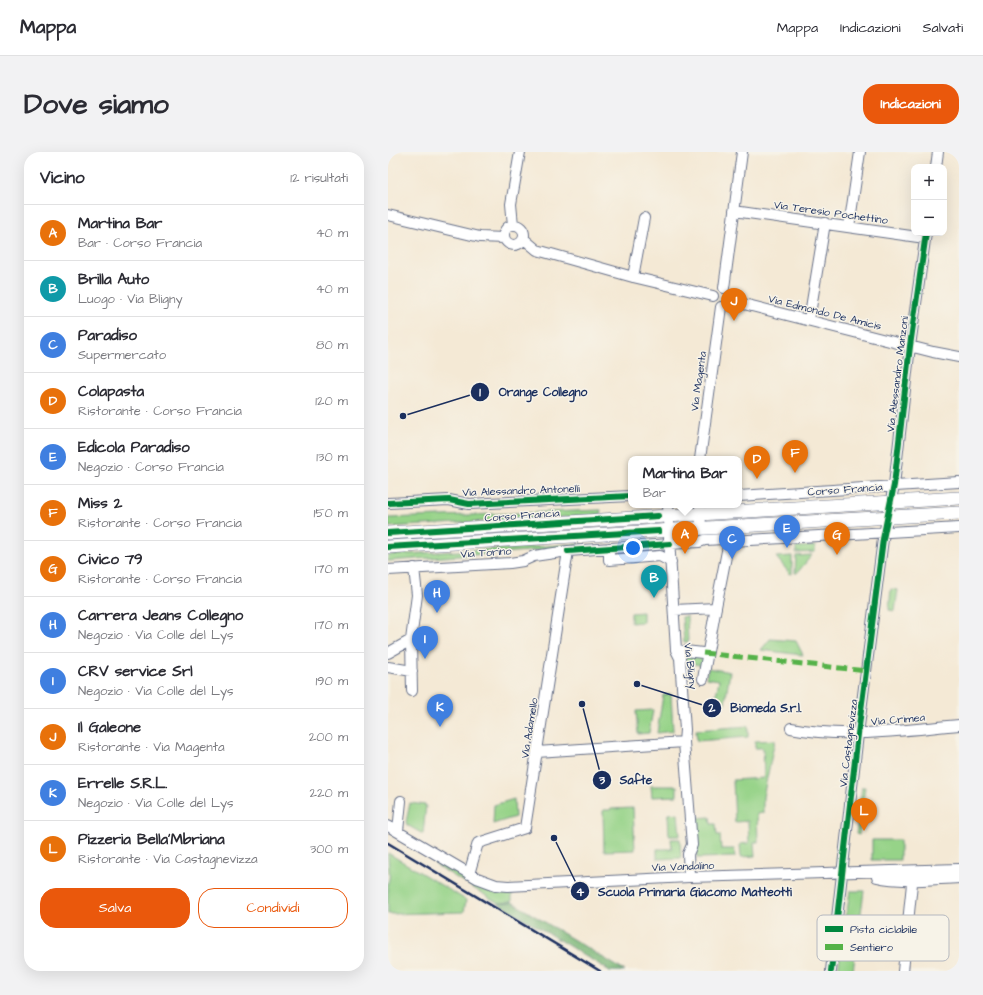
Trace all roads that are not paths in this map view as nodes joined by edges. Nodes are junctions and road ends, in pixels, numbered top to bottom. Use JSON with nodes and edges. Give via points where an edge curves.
{"nodes":[{"id":1,"x":520,"y":152,"type":"edge"},
{"id":2,"x":742,"y":152,"type":"edge"},
{"id":3,"x":860,"y":152,"type":"edge"},
{"id":4,"x":938,"y":152,"type":"edge"},
{"id":5,"x":936,"y":164,"type":"edge"},
{"id":6,"x":734,"y":211,"type":"junction"},
{"id":7,"x":388,"y":215,"type":"edge"},
{"id":8,"x":644,"y":218,"type":"dead end"},
{"id":9,"x":824,"y":223,"type":"junction"},
{"id":10,"x":513,"y":225,"type":"junction"},
{"id":11,"x":849,"y":227,"type":"junction"},
{"id":12,"x":911,"y":233,"type":"edge"},
{"id":13,"x":926,"y":236,"type":"edge"},
{"id":14,"x":504,"y":238,"type":"junction"},
{"id":15,"x":524,"y":239,"type":"junction"},
{"id":16,"x":633,"y":277,"type":"junction"},
{"id":17,"x":724,"y":288,"type":"junction"},
{"id":18,"x":713,"y":296,"type":"junction"},
{"id":19,"x":732,"y":301,"type":"junction"},
{"id":20,"x":721,"y":307,"type":"junction"},
{"id":21,"x":809,"y":320,"type":"junction"},
{"id":22,"x":910,"y":346,"type":"junction"},
{"id":23,"x":959,"y":357,"type":"edge"},
{"id":24,"x":700,"y":456,"type":"edge"},
{"id":25,"x":959,"y":482,"type":"edge"},
{"id":26,"x":894,"y":486,"type":"junction"},
{"id":27,"x":779,"y":493,"type":"junction"},
{"id":28,"x":628,"y":496,"type":"edge"},
{"id":29,"x":742,"y":496,"type":"edge"},
{"id":30,"x":959,"y":498,"type":"edge"},
{"id":31,"x":891,"y":502,"type":"junction"},
{"id":32,"x":388,"y":503,"type":"edge"},
{"id":33,"x":700,"y":509,"type":"edge"},
{"id":34,"x":780,"y":509,"type":"junction"},
{"id":35,"x":668,"y":510,"type":"edge"},
{"id":36,"x":959,"y":513,"type":"edge"},
{"id":37,"x":888,"y":517,"type":"junction"},
{"id":38,"x":959,"y":528,"type":"edge"},
{"id":39,"x":701,"y":529,"type":"junction"},
{"id":40,"x":669,"y":530,"type":"junction"},
{"id":41,"x":884,"y":532,"type":"junction"},
{"id":42,"x":388,"y":533,"type":"edge"},
{"id":43,"x":729,"y":541,"type":"junction"},
{"id":44,"x":670,"y":544,"type":"junction"},
{"id":45,"x":388,"y":547,"type":"edge"},
{"id":46,"x":609,"y":548,"type":"junction"},
{"id":47,"x":568,"y":551,"type":"junction"},
{"id":48,"x":671,"y":562,"type":"junction"},
{"id":49,"x":414,"y":568,"type":"junction"},
{"id":50,"x":388,"y":570,"type":"edge"},
{"id":51,"x":716,"y":608,"type":"junction"},
{"id":52,"x":674,"y":610,"type":"junction"},
{"id":53,"x":411,"y":640,"type":"junction"},
{"id":54,"x":676,"y":650,"type":"junction"},
{"id":55,"x":388,"y":653,"type":"edge"},
{"id":56,"x":703,"y":653,"type":"dead end"},
{"id":57,"x":388,"y":667,"type":"edge"},
{"id":58,"x":412,"y":671,"type":"junction"},
{"id":59,"x":703,"y":679,"type":"dead end"},
{"id":60,"x":412,"y":692,"type":"dead end"},
{"id":61,"x":959,"y":725,"type":"edge"},
{"id":62,"x":791,"y":728,"type":"dead end"},
{"id":63,"x":858,"y":734,"type":"junction"},
{"id":64,"x":684,"y":742,"type":"junction"},
{"id":65,"x":537,"y":752,"type":"junction"},
{"id":66,"x":401,"y":801,"type":"dead end"},
{"id":67,"x":388,"y":826,"type":"edge"},
{"id":68,"x":398,"y":831,"type":"junction"},
{"id":69,"x":959,"y":869,"type":"edge"},
{"id":70,"x":843,"y":873,"type":"junction"},
{"id":71,"x":469,"y":874,"type":"junction"},
{"id":72,"x":913,"y":875,"type":"junction"},
{"id":73,"x":689,"y":878,"type":"junction"},
{"id":74,"x":959,"y":878,"type":"edge"},
{"id":75,"x":838,"y":915,"type":"edge"},
{"id":76,"x":909,"y":915,"type":"edge"},
{"id":77,"x":832,"y":961,"type":"edge"},
{"id":78,"x":904,"y":961,"type":"edge"},
{"id":79,"x":831,"y":971,"type":"edge"},
{"id":80,"x":903,"y":971,"type":"edge"}],
"edges":[{"from":1,"to":10,"type":"street","via":[[511,204]]},
{"from":2,"to":6,"type":"street"},
{"from":3,"to":11,"type":"street"},
{"from":4,"to":5,"type":"street"},
{"from":6,"to":9,"type":"street","name":"Via Teresio Pochettino"},
{"from":6,"to":17,"type":"street"},
{"from":7,"to":14,"type":"street","via":[[480,237]]},
{"from":8,"to":16,"type":"street"},
{"from":9,"to":11,"type":"street","name":"Via Teresio Pochettino"},
{"from":9,"to":21,"type":"street"},
{"from":10,"to":14,"type":"street","via":[[506,230]]},
{"from":10,"to":15,"type":"street","via":[[524,230]]},
{"from":11,"to":12,"type":"street","name":"Via Teresio Pochettino"},
{"from":13,"to":22,"type":"street","name":"Via Alessandro Manzoni"},
{"from":14,"to":15,"type":"street","via":[[507,243],[515,246],[521,244]]},
{"from":15,"to":16,"type":"street","via":[[537,250]]},
{"from":16,"to":18,"type":"street"},
{"from":17,"to":18,"type":"street","via":[[715,291]]},
{"from":17,"to":19,"type":"street","via":[[730,291]]},
{"from":18,"to":20,"type":"street","via":[[714,303]]},
{"from":19,"to":20,"type":"street","via":[[729,306]]},
{"from":19,"to":21,"type":"street","name":"Via Edmondo De Amicis"},
{"from":20,"to":24,"type":"street","name":"Via Magenta"},
{"from":21,"to":22,"type":"street","name":"Via Edmondo De Amicis"},
{"from":22,"to":23,"type":"street","name":"Via Edmondo De Amicis"},
{"from":22,"to":26,"type":"street","name":"Via Alessandro Manzoni"},
{"from":25,"to":26,"type":"street","name":"Corso Francia"},
{"from":26,"to":27,"type":"street","name":"Corso Francia"},
{"from":26,"to":31,"type":"street","name":"Via Alessandro Manzoni"},
{"from":27,"to":29,"type":"street","name":"Corso Francia"},
{"from":27,"to":34,"type":"street"},
{"from":28,"to":32,"type":"street","name":"Via Alessandro Antonelli","via":[[469,504],[449,500]]},
{"from":30,"to":31,"type":"main road","name":"Corso Francia"},
{"from":31,"to":34,"type":"main road","name":"Corso Francia"},
{"from":31,"to":37,"type":"street","name":"Via Alessandro Manzoni"},
{"from":33,"to":34,"type":"main road","name":"Corso Francia"},
{"from":33,"to":35,"type":"main road","name":"Corso Francia"},
{"from":33,"to":39,"type":"street"},
{"from":35,"to":40,"type":"street","name":"Via Bligny"},
{"from":35,"to":42,"type":"main road","name":"Corso Francia"},
{"from":36,"to":37,"type":"main road"},
{"from":37,"to":39,"type":"main road"},
{"from":37,"to":41,"type":"street","name":"Via Castagnevizza"},
{"from":38,"to":41,"type":"street"},
{"from":39,"to":40,"type":"main road"},
{"from":40,"to":44,"type":"street","name":"Via Bligny"},
{"from":40,"to":45,"type":"main road"},
{"from":41,"to":43,"type":"street"},
{"from":41,"to":63,"type":"street","name":"Via Castagnevizza"},
{"from":43,"to":44,"type":"street","via":[[723,539]]},
{"from":43,"to":51,"type":"street"},
{"from":44,"to":46,"type":"street","name":"Via Torino"},
{"from":44,"to":48,"type":"street","name":"Via Bligny"},
{"from":46,"to":47,"type":"street","name":"Via Torino"},
{"from":46,"to":48,"type":"street","via":[[609,560],[660,556]]},
{"from":47,"to":49,"type":"street","name":"Via Torino","via":[[534,556],[523,561]]},
{"from":47,"to":65,"type":"street","name":"Via Adamello"},
{"from":48,"to":52,"type":"street","name":"Via Bligny"},
{"from":49,"to":50,"type":"street","name":"Via Torino"},
{"from":49,"to":53,"type":"street","via":[[416,595]]},
{"from":51,"to":52,"type":"street"},
{"from":51,"to":59,"type":"street"},
{"from":52,"to":54,"type":"street","name":"Via Bligny"},
{"from":53,"to":55,"type":"street"},
{"from":53,"to":58,"type":"street"},
{"from":54,"to":56,"type":"street"},
{"from":54,"to":64,"type":"street","name":"Via Bligny","via":[[680,658]]},
{"from":57,"to":58,"type":"street"},
{"from":58,"to":60,"type":"street"},
{"from":61,"to":63,"type":"street","name":"Via Crimea"},
{"from":62,"to":63,"type":"street","name":"Via Crimea","via":[[808,732]]},
{"from":63,"to":70,"type":"street","name":"Via Castagnevizza"},
{"from":64,"to":65,"type":"street"},
{"from":64,"to":73,"type":"street","name":"Via Bligny","via":[[692,845],[688,854]]},
{"from":65,"to":71,"type":"street","name":"Via Adamello","via":[[525,828],[478,843]]},
{"from":66,"to":68,"type":"street"},
{"from":67,"to":68,"type":"street","name":"Via Vandalino"},
{"from":68,"to":71,"type":"street","name":"Via Vandalino"},
{"from":69,"to":72,"type":"street","name":"Via Vandalino"},
{"from":70,"to":72,"type":"street","name":"Via Vandalino"},
{"from":70,"to":73,"type":"street","name":"Via Vandalino"},
{"from":70,"to":75,"type":"street","name":"Via Castagnevizza"},
{"from":71,"to":73,"type":"street","name":"Via Vandalino","via":[[485,882],[508,886]]},
{"from":72,"to":74,"type":"street","name":"Via Vandalino"},
{"from":72,"to":76,"type":"street"},
{"from":77,"to":79,"type":"street","name":"Via Castagnevizza"},
{"from":78,"to":80,"type":"street"}]}
